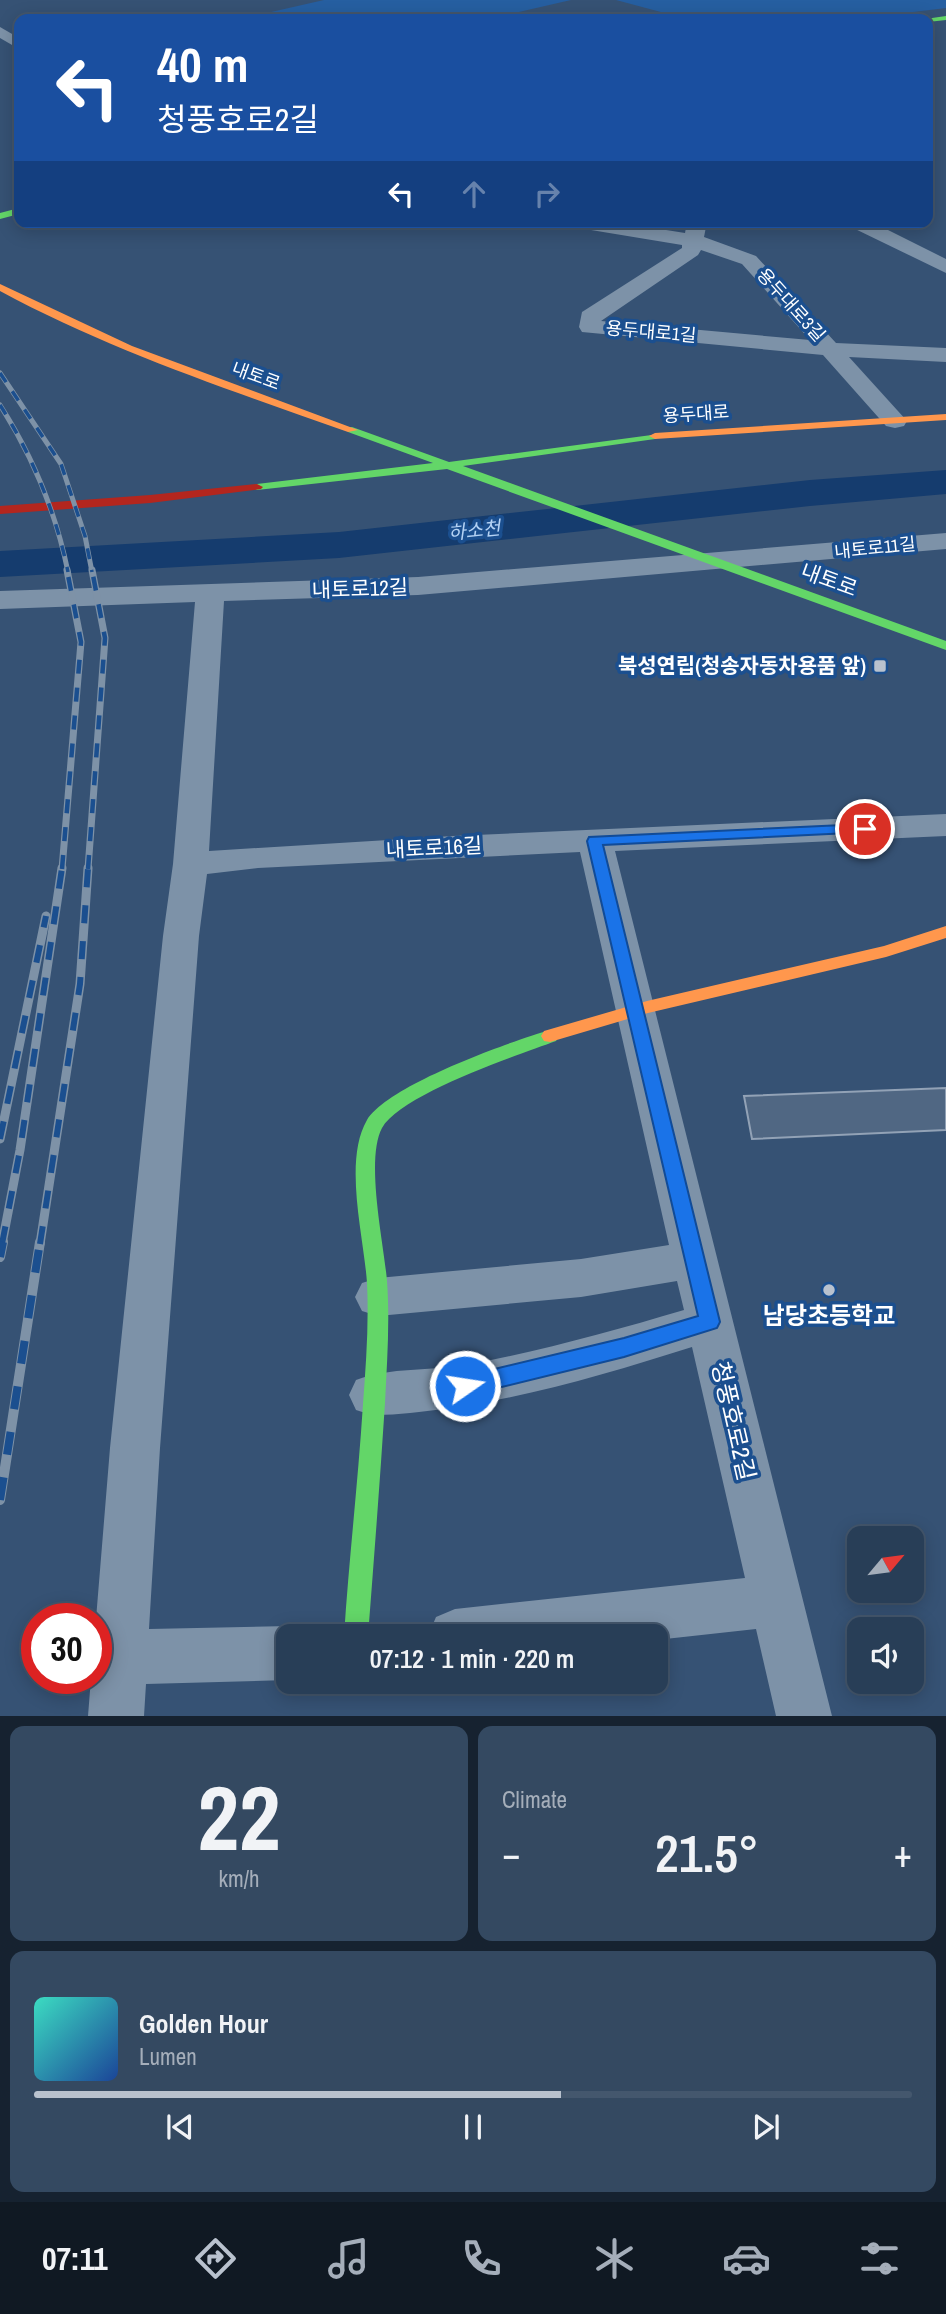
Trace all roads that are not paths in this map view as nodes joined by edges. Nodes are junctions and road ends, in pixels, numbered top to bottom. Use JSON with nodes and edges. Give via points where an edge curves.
{"nodes":[{"id":1,"x":651,"y":228,"type":"edge"},
{"id":2,"x":868,"y":228,"type":"edge"},
{"id":3,"x":696,"y":231,"type":"edge"},
{"id":4,"x":946,"y":245,"type":"edge"},
{"id":5,"x":920,"y":253,"type":"junction"},
{"id":6,"x":946,"y":267,"type":"edge"},
{"id":7,"x":0,"y":287,"type":"edge"},
{"id":8,"x":830,"y":349,"type":"junction"},
{"id":9,"x":946,"y":355,"type":"edge"},
{"id":10,"x":946,"y":417,"type":"edge"},
{"id":11,"x":895,"y":421,"type":"junction"},
{"id":12,"x":449,"y":465,"type":"junction"},
{"id":13,"x":0,"y":510,"type":"edge"},
{"id":14,"x":946,"y":541,"type":"edge"},
{"id":15,"x":708,"y":558,"type":"junction"},
{"id":16,"x":209,"y":595,"type":"junction"},
{"id":17,"x":0,"y":600,"type":"edge"},
{"id":18,"x":946,"y":646,"type":"edge"},
{"id":19,"x":946,"y":825,"type":"edge"},
{"id":20,"x":594,"y":841,"type":"junction"},
{"id":21,"x":191,"y":863,"type":"junction"},
{"id":22,"x":946,"y":932,"type":"edge"},
{"id":23,"x":635,"y":1010,"type":"junction"},
{"id":24,"x":695,"y":1260,"type":"junction"},
{"id":25,"x":378,"y":1297,"type":"junction"},
{"id":26,"x":710,"y":1322,"type":"junction"},
{"id":27,"x":373,"y":1395,"type":"junction"},
{"id":28,"x":776,"y":1601,"type":"junction"},
{"id":29,"x":357,"y":1624,"type":"edge"},
{"id":30,"x":565,"y":1624,"type":"edge"},
{"id":31,"x":276,"y":1653,"type":"edge"},
{"id":32,"x":121,"y":1657,"type":"junction"},
{"id":33,"x":116,"y":1716,"type":"edge"},
{"id":34,"x":804,"y":1716,"type":"edge"}],
"edges":[{"from":1,"to":3,"type":"street","name":"용두대로3길"},
{"from":2,"to":5,"type":"street"},
{"from":3,"to":8,"type":"street","name":"용두대로3길","via":[[749,260]]},
{"from":3,"to":8,"type":"street","name":"용두대로1길","via":[[691,251],[590,317],[590,327]]},
{"from":4,"to":5,"type":"street"},
{"from":5,"to":6,"type":"street"},
{"from":7,"to":12,"type":"street","name":"내토로","via":[[54,318],[129,351]]},
{"from":8,"to":9,"type":"street","name":"용두대로3길"},
{"from":8,"to":11,"type":"street","name":"용두대로3길"},
{"from":10,"to":11,"type":"street","name":"용두대로"},
{"from":11,"to":12,"type":"street","name":"용두대로","via":[[632,438]]},
{"from":12,"to":13,"type":"street","name":"용두대로","via":[[150,499]]},
{"from":12,"to":15,"type":"street","name":"내토로"},
{"from":14,"to":15,"type":"street","name":"내토로11길"},
{"from":15,"to":16,"type":"street","name":"내토로12길","via":[[418,586]]},
{"from":15,"to":18,"type":"street","name":"내토로"},
{"from":16,"to":17,"type":"street","name":"내토로12길"},
{"from":16,"to":21,"type":"street"},
{"from":19,"to":20,"type":"street","name":"내토로16길"},
{"from":20,"to":21,"type":"street","name":"내토로16길"},
{"from":20,"to":23,"type":"street","name":"청풍호로2길"},
{"from":21,"to":32,"type":"street","via":[[135,1448]]},
{"from":22,"to":23,"type":"street"},
{"from":23,"to":24,"type":"street","name":"청풍호로2길"},
{"from":23,"to":25,"type":"street","via":[[502,1055],[444,1079],[384,1113],[372,1130],[368,1160]]},
{"from":24,"to":25,"type":"street","via":[[581,1278]]},
{"from":24,"to":26,"type":"street","name":"청풍호로2길"},
{"from":25,"to":27,"type":"street"},
{"from":26,"to":27,"type":"street","via":[[465,1386]]},
{"from":26,"to":28,"type":"street","name":"청풍호로2길"},
{"from":27,"to":29,"type":"street"},
{"from":28,"to":30,"type":"street"},
{"from":28,"to":34,"type":"street","name":"청풍호로2길"},
{"from":31,"to":32,"type":"street"},
{"from":32,"to":33,"type":"street"}]}
